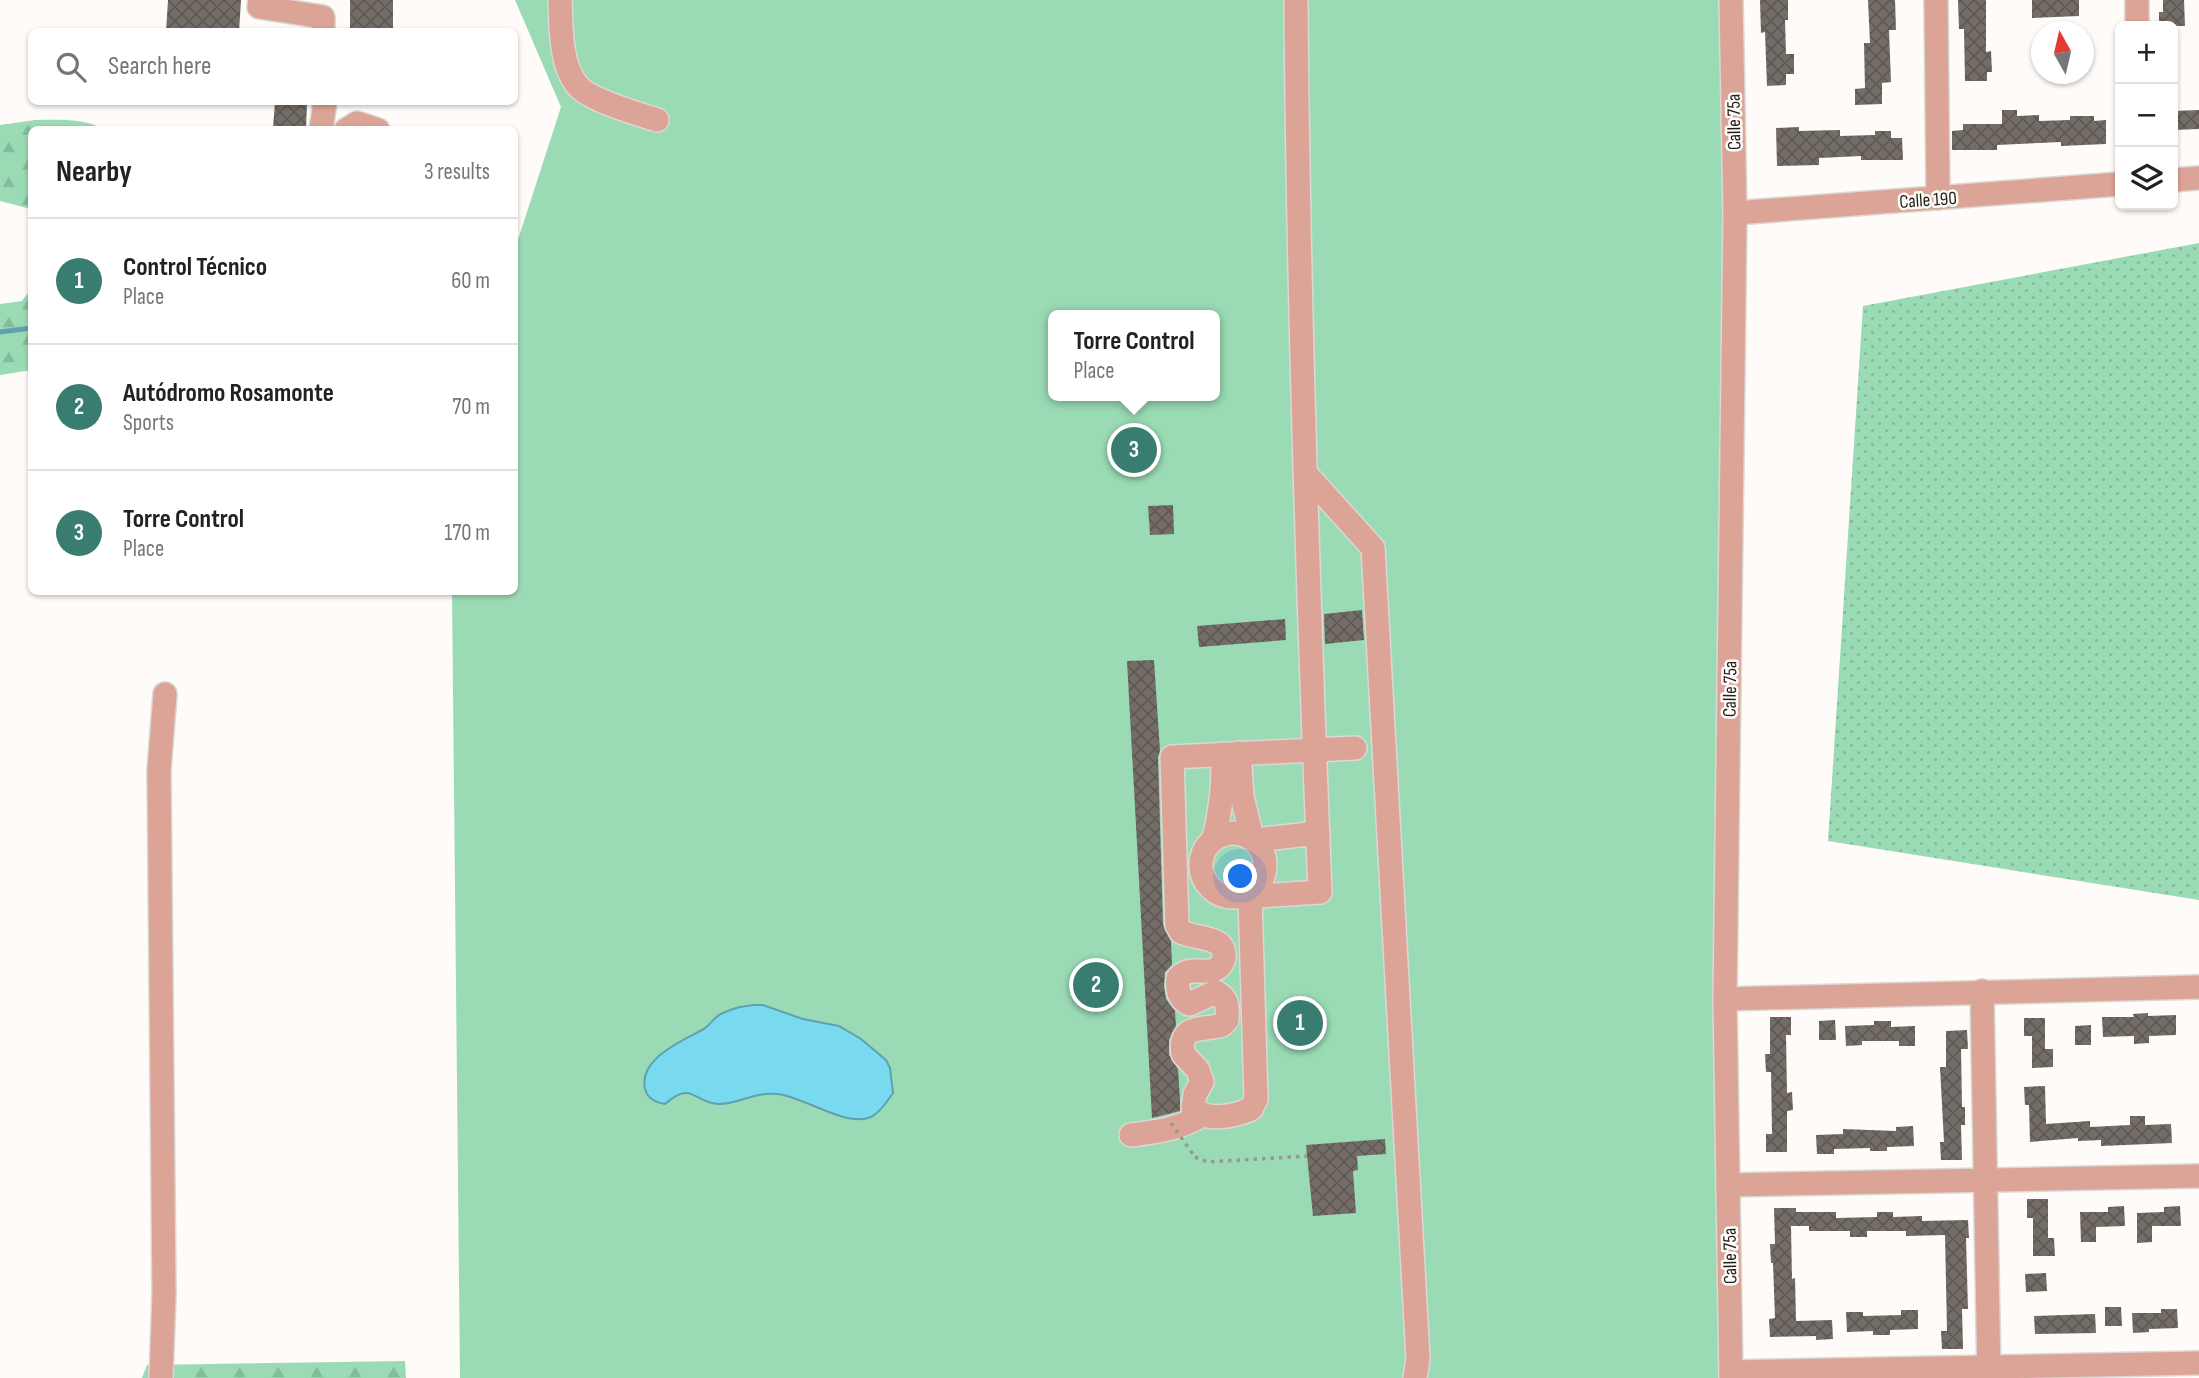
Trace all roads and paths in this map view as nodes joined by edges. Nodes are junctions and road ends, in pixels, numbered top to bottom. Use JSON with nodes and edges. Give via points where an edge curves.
{"nodes":[{"id":1,"x":260,"y":0,"type":"edge"},
{"id":2,"x":560,"y":0,"type":"edge"},
{"id":3,"x":1296,"y":0,"type":"edge"},
{"id":4,"x":1731,"y":0,"type":"edge"},
{"id":5,"x":1936,"y":0,"type":"edge"},
{"id":6,"x":2137,"y":0,"type":"edge"},
{"id":7,"x":2137,"y":21,"type":"edge"},
{"id":8,"x":323,"y":28,"type":"edge"},
{"id":9,"x":325,"y":105,"type":"edge"},
{"id":10,"x":657,"y":120,"type":"dead end"},
{"id":11,"x":322,"y":126,"type":"edge"},
{"id":12,"x":2199,"y":178,"type":"edge"},
{"id":13,"x":2178,"y":180,"type":"edge"},
{"id":14,"x":2115,"y":184,"type":"edge"},
{"id":15,"x":1938,"y":198,"type":"junction"},
{"id":16,"x":1735,"y":213,"type":"junction"},
{"id":17,"x":1306,"y":474,"type":"junction"},
{"id":18,"x":165,"y":694,"type":"dead end"},
{"id":19,"x":1355,"y":748,"type":"dead end"},
{"id":20,"x":1315,"y":749,"type":"junction"},
{"id":21,"x":1230,"y":753,"type":"junction"},
{"id":22,"x":1318,"y":834,"type":"junction"},
{"id":23,"x":1253,"y":839,"type":"junction"},
{"id":24,"x":1175,"y":840,"type":"junction"},
{"id":25,"x":1213,"y":840,"type":"junction"},
{"id":26,"x":1176,"y":887,"type":"junction"},
{"id":27,"x":1241,"y":897,"type":"junction"},
{"id":28,"x":2199,"y":987,"type":"edge"},
{"id":29,"x":1982,"y":991,"type":"junction"},
{"id":30,"x":1725,"y":999,"type":"junction"},
{"id":31,"x":1202,"y":1115,"type":"junction"},
{"id":32,"x":1171,"y":1123,"type":"dead end"},
{"id":33,"x":1131,"y":1135,"type":"dead end"},
{"id":34,"x":1307,"y":1156,"type":"dead end"},
{"id":35,"x":2199,"y":1176,"type":"edge"},
{"id":36,"x":1985,"y":1180,"type":"junction"},
{"id":37,"x":1728,"y":1185,"type":"junction"},
{"id":38,"x":2199,"y":1363,"type":"edge"},
{"id":39,"x":1989,"y":1373,"type":"edge"},
{"id":40,"x":1731,"y":1375,"type":"edge"},
{"id":41,"x":161,"y":1378,"type":"edge"},
{"id":42,"x":1415,"y":1378,"type":"edge"}],
"edges":[{"from":1,"to":8,"type":"street","via":[[259,7],[323,18]]},
{"from":2,"to":10,"type":"street","via":[[564,56],[577,87]]},
{"from":3,"to":17,"type":"street"},
{"from":4,"to":16,"type":"street","name":"Calle 75a"},
{"from":5,"to":15,"type":"street"},
{"from":6,"to":7,"type":"street"},
{"from":9,"to":11,"type":"street"},
{"from":12,"to":13,"type":"street"},
{"from":14,"to":15,"type":"street","name":"Calle 190"},
{"from":15,"to":16,"type":"street","name":"Calle 190"},
{"from":16,"to":30,"type":"street","name":"Calle 75a"},
{"from":17,"to":20,"type":"street"},
{"from":17,"to":42,"type":"street","via":[[1373,548],[1418,1345]]},
{"from":18,"to":41,"type":"street","via":[[159,770]]},
{"from":19,"to":20,"type":"street"},
{"from":20,"to":21,"type":"street"},
{"from":20,"to":22,"type":"street"},
{"from":21,"to":23,"type":"street"},
{"from":21,"to":24,"type":"street","via":[[1172,757]]},
{"from":21,"to":25,"type":"street"},
{"from":22,"to":23,"type":"street"},
{"from":22,"to":27,"type":"street","via":[[1321,892]]},
{"from":23,"to":25,"type":"street","via":[[1230,833]]},
{"from":23,"to":27,"type":"street","via":[[1267,863],[1260,886]]},
{"from":24,"to":25,"type":"street"},
{"from":24,"to":26,"type":"street"},
{"from":25,"to":27,"type":"street","via":[[1204,851],[1201,872],[1206,884],[1216,893]]},
{"from":26,"to":27,"type":"street","via":[[1190,898]]},
{"from":26,"to":31,"type":"street","via":[[1181,932],[1213,941],[1224,951],[1218,967],[1189,970],[1178,978],[1178,995],[1189,1004],[1216,992],[1226,1001],[1227,1020],[1222,1025],[1194,1029],[1183,1041],[1182,1054],[1201,1076],[1193,1107]]},
{"from":27,"to":31,"type":"street","via":[[1256,1099],[1251,1109],[1242,1113]]},
{"from":28,"to":29,"type":"street"},
{"from":29,"to":30,"type":"street"},
{"from":29,"to":36,"type":"street"},
{"from":30,"to":37,"type":"street","name":"Calle 75a"},
{"from":31,"to":33,"type":"street","via":[[1188,1124]]},
{"from":32,"to":34,"type":"path","bridge":true,"via":[[1195,1157],[1208,1161]]},
{"from":35,"to":36,"type":"street"},
{"from":36,"to":37,"type":"street"},
{"from":36,"to":39,"type":"street"},
{"from":37,"to":40,"type":"street","name":"Calle 75a"},
{"from":38,"to":39,"type":"street"},
{"from":39,"to":40,"type":"street"}]}
